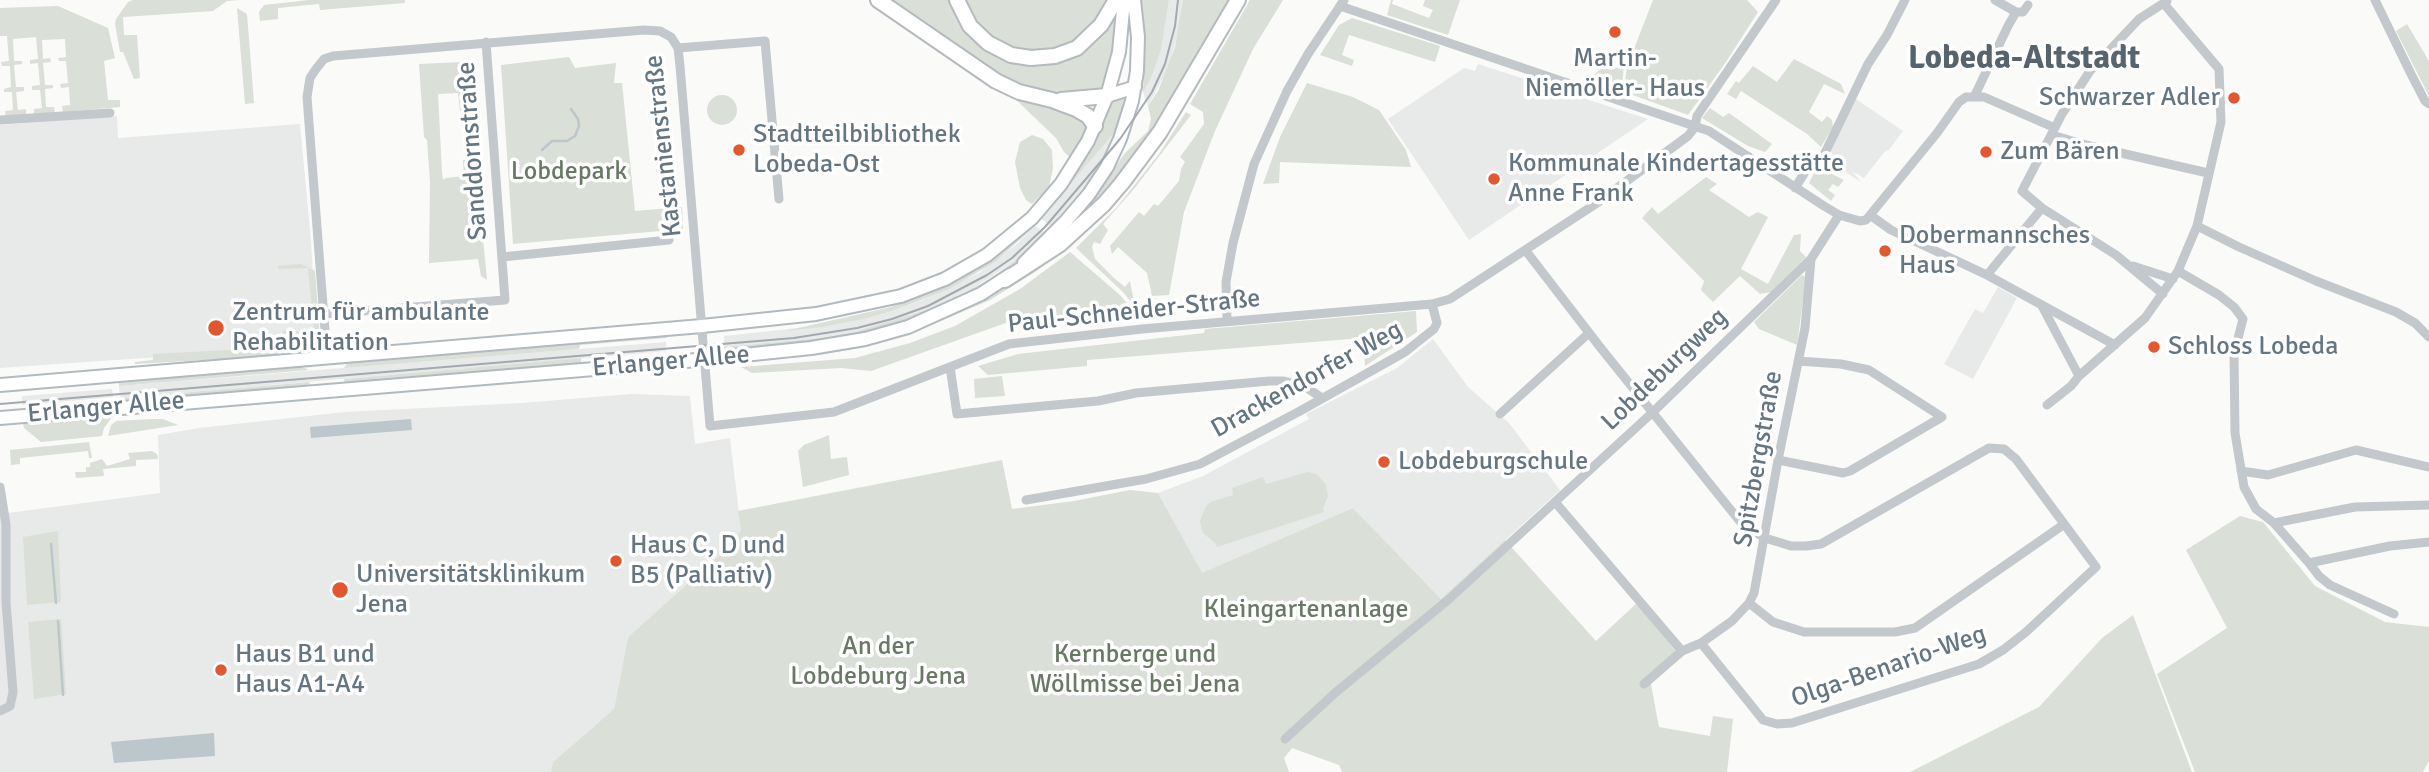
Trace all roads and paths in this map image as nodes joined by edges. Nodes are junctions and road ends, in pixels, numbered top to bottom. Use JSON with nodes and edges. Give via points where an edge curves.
{"nodes":[{"id":1,"x":878,"y":0,"type":"edge"},
{"id":2,"x":957,"y":0,"type":"edge"},
{"id":3,"x":1116,"y":0,"type":"edge"},
{"id":4,"x":1124,"y":0,"type":"edge"},
{"id":5,"x":1134,"y":0,"type":"edge"},
{"id":6,"x":1238,"y":0,"type":"edge"},
{"id":7,"x":1776,"y":0,"type":"edge"},
{"id":8,"x":1905,"y":0,"type":"edge"},
{"id":9,"x":1995,"y":0,"type":"edge"},
{"id":10,"x":2375,"y":0,"type":"edge"},
{"id":11,"x":2166,"y":2,"type":"edge"},
{"id":12,"x":1342,"y":3,"type":"edge"},
{"id":13,"x":2028,"y":5,"type":"dead end"},
{"id":14,"x":2016,"y":12,"type":"junction"},
{"id":15,"x":486,"y":42,"type":"junction"},
{"id":16,"x":678,"y":48,"type":"junction"},
{"id":17,"x":1135,"y":87,"type":"junction"},
{"id":18,"x":1975,"y":95,"type":"junction"},
{"id":19,"x":1107,"y":96,"type":"junction"},
{"id":20,"x":1052,"y":100,"type":"junction"},
{"id":21,"x":2428,"y":104,"type":"edge"},
{"id":22,"x":110,"y":113,"type":"dead end"},
{"id":23,"x":0,"y":120,"type":"edge"},
{"id":24,"x":1095,"y":126,"type":"junction"},
{"id":25,"x":1695,"y":127,"type":"junction"},
{"id":26,"x":2054,"y":131,"type":"junction"},
{"id":27,"x":2208,"y":173,"type":"junction"},
{"id":28,"x":1795,"y":188,"type":"junction"},
{"id":29,"x":779,"y":199,"type":"dead end"},
{"id":30,"x":2042,"y":208,"type":"junction"},
{"id":31,"x":1839,"y":215,"type":"junction"},
{"id":32,"x":1870,"y":215,"type":"junction"},
{"id":33,"x":2197,"y":226,"type":"junction"},
{"id":34,"x":668,"y":240,"type":"dead end"},
{"id":35,"x":1526,"y":251,"type":"junction"},
{"id":36,"x":502,"y":257,"type":"junction"},
{"id":37,"x":1811,"y":259,"type":"junction"},
{"id":38,"x":2129,"y":265,"type":"junction"},
{"id":39,"x":1987,"y":275,"type":"junction"},
{"id":40,"x":2176,"y":275,"type":"junction"},
{"id":41,"x":1005,"y":280,"type":"junction"},
{"id":42,"x":2163,"y":294,"type":"junction"},
{"id":43,"x":1433,"y":304,"type":"junction"},
{"id":44,"x":2042,"y":306,"type":"junction"},
{"id":45,"x":324,"y":314,"type":"junction"},
{"id":46,"x":1227,"y":321,"type":"junction"},
{"id":47,"x":702,"y":326,"type":"junction"},
{"id":48,"x":1589,"y":332,"type":"junction"},
{"id":49,"x":2429,"y":337,"type":"edge"},
{"id":50,"x":2115,"y":345,"type":"junction"},
{"id":51,"x":327,"y":357,"type":"junction"},
{"id":52,"x":705,"y":360,"type":"junction"},
{"id":53,"x":1798,"y":361,"type":"junction"},
{"id":54,"x":950,"y":367,"type":"junction"},
{"id":55,"x":2079,"y":376,"type":"junction"},
{"id":56,"x":0,"y":385,"type":"edge"},
{"id":57,"x":1322,"y":398,"type":"junction"},
{"id":58,"x":2047,"y":405,"type":"dead end"},
{"id":59,"x":1653,"y":412,"type":"junction"},
{"id":60,"x":1500,"y":414,"type":"dead end"},
{"id":61,"x":0,"y":418,"type":"edge"},
{"id":62,"x":1778,"y":460,"type":"junction"},
{"id":63,"x":2429,"y":467,"type":"edge"},
{"id":64,"x":2241,"y":471,"type":"junction"},
{"id":65,"x":0,"y":487,"type":"edge"},
{"id":66,"x":1026,"y":500,"type":"dead end"},
{"id":67,"x":1555,"y":502,"type":"junction"},
{"id":68,"x":2429,"y":505,"type":"edge"},
{"id":69,"x":2274,"y":523,"type":"junction"},
{"id":70,"x":2063,"y":525,"type":"junction"},
{"id":71,"x":1765,"y":538,"type":"junction"},
{"id":72,"x":2429,"y":542,"type":"edge"},
{"id":73,"x":2309,"y":563,"type":"junction"},
{"id":74,"x":1749,"y":603,"type":"junction"},
{"id":75,"x":2394,"y":614,"type":"dead end"},
{"id":76,"x":1701,"y":643,"type":"junction"},
{"id":77,"x":1682,"y":650,"type":"junction"},
{"id":78,"x":1644,"y":684,"type":"dead end"},
{"id":79,"x":0,"y":711,"type":"edge"},
{"id":80,"x":1286,"y":739,"type":"dead end"}],
"edges":[{"from":1,"to":20,"type":"main road","via":[[996,81]]},
{"from":2,"to":3,"type":"main road","via":[[970,26],[988,43],[1031,58],[1077,48],[1101,25]]},
{"from":4,"to":19,"type":"main road","name":"Erlanger Allee","via":[[1119,52]]},
{"from":5,"to":17,"type":"main road","name":"Erlanger Allee"},
{"from":6,"to":41,"type":"main road","via":[[1160,132],[1122,183],[1059,246]]},
{"from":7,"to":25,"type":"street","via":[[1697,116]]},
{"from":8,"to":28,"type":"street","via":[[1824,155],[1810,164]]},
{"from":9,"to":14,"type":"street"},
{"from":10,"to":21,"type":"street"},
{"from":11,"to":26,"type":"street","via":[[2139,19],[2105,53]]},
{"from":11,"to":27,"type":"street","via":[[2219,69],[2221,122]]},
{"from":12,"to":25,"type":"street"},
{"from":12,"to":46,"type":"street","via":[[1287,91],[1254,164],[1226,282]]},
{"from":13,"to":14,"type":"street","via":[[2023,12]]},
{"from":14,"to":18,"type":"street"},
{"from":15,"to":16,"type":"street","name":"Kastanienstraße","via":[[653,30],[667,34]]},
{"from":15,"to":36,"type":"street","name":"Sanddornstraße"},
{"from":15,"to":45,"type":"street","name":"Kastanienstraße","via":[[333,56],[324,59],[310,78],[307,97]]},
{"from":16,"to":29,"type":"street","via":[[765,41]]},
{"from":16,"to":47,"type":"street","name":"Kastanienstraße"},
{"from":17,"to":19,"type":"main road"},
{"from":17,"to":41,"type":"main road","name":"Erlanger Allee","via":[[1120,139],[1098,181],[1066,222]]},
{"from":18,"to":26,"type":"street"},
{"from":18,"to":32,"type":"street","via":[[1959,102]]},
{"from":19,"to":20,"type":"main road"},
{"from":19,"to":24,"type":"main road","name":"Erlanger Allee"},
{"from":20,"to":24,"type":"main road","via":[[1083,113]]},
{"from":22,"to":23,"type":"street"},
{"from":24,"to":47,"type":"main road","name":"Erlanger Allee","via":[[1071,170],[1036,214],[987,255],[945,279],[851,308]]},
{"from":25,"to":28,"type":"street","via":[[1709,131]]},
{"from":25,"to":35,"type":"street"},
{"from":26,"to":27,"type":"street","via":[[2086,145]]},
{"from":26,"to":30,"type":"street","via":[[2022,191]]},
{"from":27,"to":33,"type":"street"},
{"from":28,"to":31,"type":"street"},
{"from":30,"to":38,"type":"street"},
{"from":30,"to":39,"type":"street"},
{"from":31,"to":32,"type":"street","via":[[1860,222]]},
{"from":31,"to":37,"type":"street","name":"Lobdeburgweg"},
{"from":32,"to":39,"type":"street","via":[[1918,244]]},
{"from":33,"to":40,"type":"street"},
{"from":33,"to":49,"type":"street","via":[[2396,312]]},
{"from":34,"to":36,"type":"street","name":"Sanddornstraße"},
{"from":35,"to":43,"type":"street","via":[[1458,296]]},
{"from":35,"to":48,"type":"street"},
{"from":36,"to":45,"type":"street","name":"Sanddornstraße","via":[[505,300]]},
{"from":37,"to":53,"type":"street","name":"Spitzbergstraße"},
{"from":37,"to":59,"type":"street","name":"Lobdeburgweg"},
{"from":38,"to":40,"type":"street"},
{"from":38,"to":42,"type":"street"},
{"from":39,"to":44,"type":"street"},
{"from":40,"to":42,"type":"street"},
{"from":40,"to":64,"type":"street","via":[[2226,301],[2243,319],[2233,369]]},
{"from":41,"to":52,"type":"main road","name":"Erlanger Allee","via":[[958,306],[884,335]]},
{"from":42,"to":50,"type":"street"},
{"from":43,"to":46,"type":"street","name":"Paul-Schneider-Straße"},
{"from":43,"to":57,"type":"street","name":"Drackendorfer Weg","via":[[1434,329],[1405,352]]},
{"from":44,"to":50,"type":"street"},
{"from":44,"to":55,"type":"street"},
{"from":45,"to":51,"type":"street","name":"Kastanienstraße"},
{"from":46,"to":54,"type":"street","name":"Paul-Schneider-Straße","via":[[1022,342]]},
{"from":47,"to":51,"type":"main road","name":"Erlanger Allee"},
{"from":47,"to":52,"type":"street","name":"Kastanienstraße"},
{"from":48,"to":59,"type":"street"},
{"from":48,"to":60,"type":"street"},
{"from":50,"to":55,"type":"street"},
{"from":51,"to":56,"type":"main road","name":"Erlanger Allee"},
{"from":52,"to":54,"type":"street","name":"Paul-Schneider-Straße","via":[[710,426],[834,412]]},
{"from":52,"to":61,"type":"main road","name":"Erlanger Allee"},
{"from":53,"to":62,"type":"street","name":"Spitzbergstraße"},
{"from":53,"to":62,"type":"street","via":[[1870,370],[1942,417],[1843,473]]},
{"from":54,"to":57,"type":"street","via":[[957,414],[1269,381],[1304,386]]},
{"from":55,"to":58,"type":"street"},
{"from":57,"to":66,"type":"street","name":"Drackendorfer Weg","via":[[1200,464],[1146,479]]},
{"from":59,"to":67,"type":"street","name":"Lobdeburgweg"},
{"from":59,"to":71,"type":"street","via":[[1742,524]]},
{"from":62,"to":71,"type":"street","name":"Spitzbergstraße"},
{"from":63,"to":64,"type":"street","via":[[2356,450],[2268,475]]},
{"from":64,"to":69,"type":"street","via":[[2256,509]]},
{"from":65,"to":79,"type":"street","via":[[6,525],[6,609],[13,692],[10,706]]},
{"from":67,"to":77,"type":"street"},
{"from":67,"to":80,"type":"street","name":"Lobdeburgweg"},
{"from":68,"to":69,"type":"street","via":[[2355,507]]},
{"from":69,"to":73,"type":"street"},
{"from":70,"to":71,"type":"street","via":[[2016,459],[2004,449],[1989,448],[1821,544],[1791,546]]},
{"from":70,"to":74,"type":"street","via":[[1915,628],[1804,632],[1773,622]]},
{"from":70,"to":76,"type":"street","name":"Olga-Benario-Weg","via":[[2095,567],[2026,632],[1979,664],[1804,720],[1777,724],[1763,720]]},
{"from":71,"to":74,"type":"street","name":"Spitzbergstraße","via":[[1758,583]]},
{"from":72,"to":73,"type":"street"},
{"from":73,"to":75,"type":"street","via":[[2330,585]]},
{"from":74,"to":76,"type":"street","name":"Spitzbergstraße"},
{"from":76,"to":77,"type":"street","name":"Spitzbergstraße"},
{"from":77,"to":78,"type":"street","name":"Spitzbergstraße"}]}
